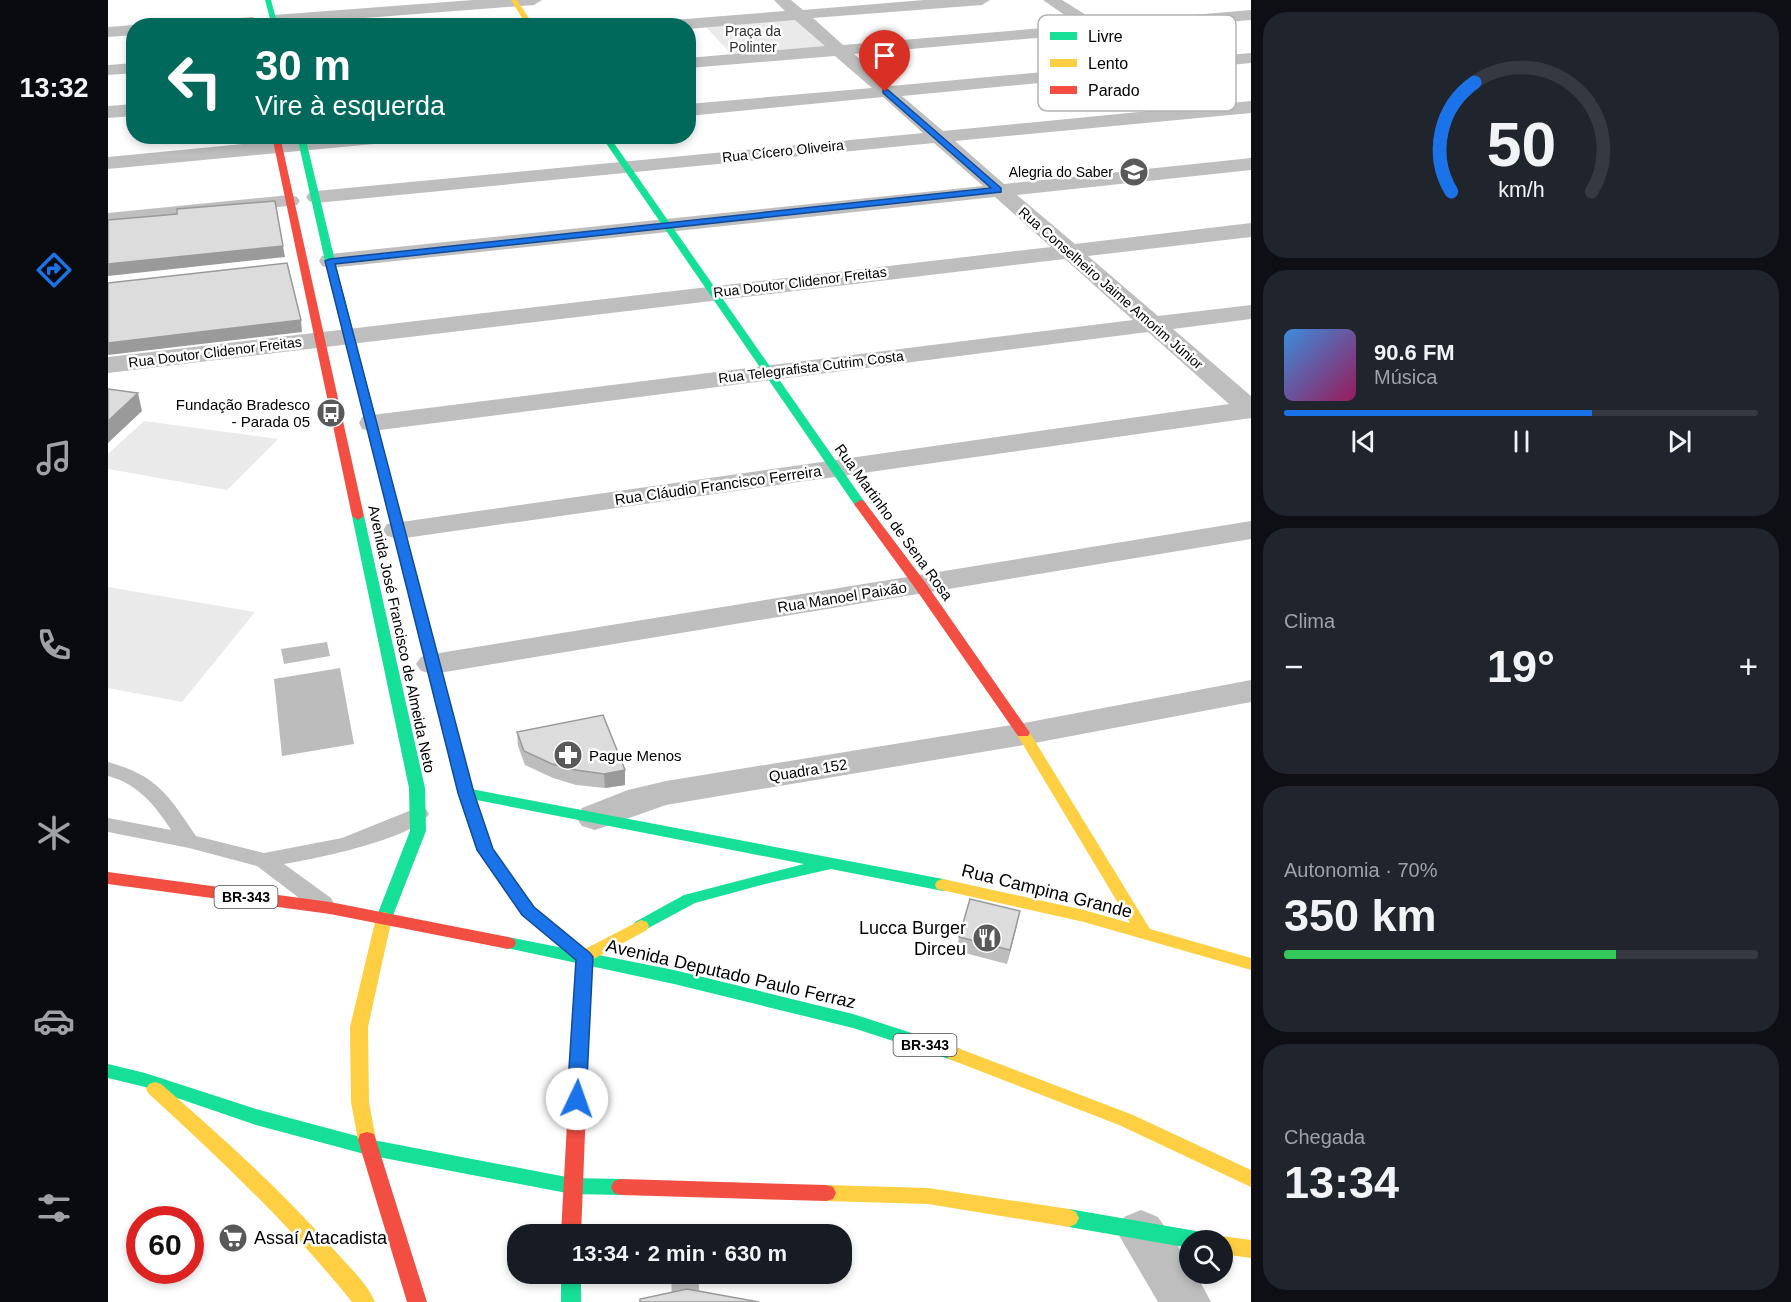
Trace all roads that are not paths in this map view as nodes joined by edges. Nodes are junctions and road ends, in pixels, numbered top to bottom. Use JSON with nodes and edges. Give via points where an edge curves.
{"nodes":[{"id":1,"x":268,"y":0,"type":"edge"},
{"id":2,"x":534,"y":0,"type":"edge"},
{"id":3,"x":782,"y":0,"type":"edge"},
{"id":4,"x":982,"y":0,"type":"edge"},
{"id":5,"x":1051,"y":0,"type":"edge"},
{"id":6,"x":515,"y":1,"type":"edge"},
{"id":7,"x":799,"y":15,"type":"junction"},
{"id":8,"x":1075,"y":15,"type":"edge"},
{"id":9,"x":1251,"y":15,"type":"edge"},
{"id":10,"x":1236,"y":16,"type":"edge"},
{"id":11,"x":273,"y":18,"type":"edge"},
{"id":12,"x":329,"y":18,"type":"edge"},
{"id":13,"x":526,"y":18,"type":"edge"},
{"id":14,"x":696,"y":23,"type":"edge"},
{"id":15,"x":126,"y":31,"type":"edge"},
{"id":16,"x":108,"y":32,"type":"edge"},
{"id":17,"x":1038,"y":33,"type":"edge"},
{"id":18,"x":838,"y":50,"type":"junction"},
{"id":19,"x":1251,"y":58,"type":"edge"},
{"id":20,"x":1236,"y":59,"type":"edge"},
{"id":21,"x":696,"y":62,"type":"edge"},
{"id":22,"x":126,"y":69,"type":"edge"},
{"id":23,"x":108,"y":70,"type":"edge"},
{"id":24,"x":1038,"y":78,"type":"edge"},
{"id":25,"x":885,"y":92,"type":"junction"},
{"id":26,"x":1251,"y":107,"type":"edge"},
{"id":27,"x":696,"y":109,"type":"edge"},
{"id":28,"x":1236,"y":109,"type":"edge"},
{"id":29,"x":126,"y":111,"type":"edge"},
{"id":30,"x":1216,"y":111,"type":"edge"},
{"id":31,"x":1229,"y":111,"type":"edge"},
{"id":32,"x":108,"y":112,"type":"edge"},
{"id":33,"x":1251,"y":125,"type":"edge"},
{"id":34,"x":939,"y":136,"type":"junction"},
{"id":35,"x":261,"y":144,"type":"edge"},
{"id":36,"x":277,"y":144,"type":"edge"},
{"id":37,"x":303,"y":144,"type":"edge"},
{"id":38,"x":611,"y":144,"type":"edge"},
{"id":39,"x":108,"y":163,"type":"edge"},
{"id":40,"x":1251,"y":164,"type":"edge"},
{"id":41,"x":628,"y":167,"type":"junction"},
{"id":42,"x":998,"y":190,"type":"junction"},
{"id":43,"x":316,"y":197,"type":"junction"},
{"id":44,"x":290,"y":201,"type":"junction"},
{"id":45,"x":108,"y":219,"type":"edge"},
{"id":46,"x":668,"y":226,"type":"junction"},
{"id":47,"x":1251,"y":230,"type":"edge"},
{"id":48,"x":1069,"y":251,"type":"junction"},
{"id":49,"x":330,"y":261,"type":"junction"},
{"id":50,"x":304,"y":264,"type":"junction"},
{"id":51,"x":280,"y":266,"type":"edge"},
{"id":52,"x":714,"y":292,"type":"junction"},
{"id":53,"x":1251,"y":312,"type":"edge"},
{"id":54,"x":1151,"y":324,"type":"junction"},
{"id":55,"x":349,"y":336,"type":"junction"},
{"id":56,"x":322,"y":340,"type":"junction"},
{"id":57,"x":108,"y":364,"type":"edge"},
{"id":58,"x":767,"y":373,"type":"junction"},
{"id":59,"x":1251,"y":410,"type":"edge"},
{"id":60,"x":372,"y":423,"type":"junction"},
{"id":61,"x":834,"y":469,"type":"junction"},
{"id":62,"x":398,"y":530,"type":"junction"},
{"id":63,"x":1251,"y":530,"type":"edge"},
{"id":64,"x":920,"y":585,"type":"junction"},
{"id":65,"x":433,"y":664,"type":"junction"},
{"id":66,"x":1251,"y":691,"type":"edge"},
{"id":67,"x":1024,"y":734,"type":"junction"},
{"id":68,"x":108,"y":769,"type":"edge"},
{"id":69,"x":466,"y":793,"type":"junction"},
{"id":70,"x":419,"y":814,"type":"junction"},
{"id":71,"x":595,"y":817,"type":"junction"},
{"id":72,"x":108,"y":825,"type":"edge"},
{"id":73,"x":189,"y":841,"type":"junction"},
{"id":74,"x":264,"y":860,"type":"junction"},
{"id":75,"x":833,"y":863,"type":"junction"},
{"id":76,"x":108,"y":878,"type":"edge"},
{"id":77,"x":330,"y":908,"type":"junction"},
{"id":78,"x":384,"y":918,"type":"junction"},
{"id":79,"x":1145,"y":934,"type":"junction"},
{"id":80,"x":584,"y":957,"type":"junction"},
{"id":81,"x":1251,"y":964,"type":"edge"},
{"id":82,"x":108,"y":1071,"type":"edge"},
{"id":83,"x":145,"y":1080,"type":"junction"},
{"id":84,"x":368,"y":1147,"type":"junction"},
{"id":85,"x":1251,"y":1179,"type":"edge"},
{"id":86,"x":572,"y":1186,"type":"junction"},
{"id":87,"x":571,"y":1224,"type":"edge"},
{"id":88,"x":1141,"y":1232,"type":"junction"},
{"id":89,"x":1179,"y":1238,"type":"edge"},
{"id":90,"x":1233,"y":1247,"type":"edge"},
{"id":91,"x":1251,"y":1249,"type":"edge"},
{"id":92,"x":571,"y":1284,"type":"edge"},
{"id":93,"x":685,"y":1284,"type":"edge"},
{"id":94,"x":365,"y":1302,"type":"edge"},
{"id":95,"x":417,"y":1302,"type":"edge"},
{"id":96,"x":571,"y":1302,"type":"edge"},
{"id":97,"x":686,"y":1302,"type":"edge"},
{"id":98,"x":1186,"y":1302,"type":"edge"}],
"edges":[{"from":1,"to":11,"type":"main road"},
{"from":2,"to":6,"type":"street"},
{"from":3,"to":7,"type":"street","name":"Rua Conselheiro Jaime Amorim Júnior"},
{"from":4,"to":7,"type":"street"},
{"from":5,"to":8,"type":"street"},
{"from":6,"to":12,"type":"street"},
{"from":6,"to":13,"type":"main road"},
{"from":7,"to":14,"type":"street"},
{"from":7,"to":18,"type":"street","name":"Rua Conselheiro Jaime Amorim Júnior"},
{"from":9,"to":10,"type":"street"},
{"from":15,"to":16,"type":"street"},
{"from":17,"to":18,"type":"street"},
{"from":18,"to":21,"type":"street"},
{"from":18,"to":25,"type":"street","name":"Rua Conselheiro Jaime Amorim Júnior"},
{"from":19,"to":20,"type":"street"},
{"from":22,"to":23,"type":"street"},
{"from":24,"to":25,"type":"street"},
{"from":25,"to":27,"type":"street"},
{"from":25,"to":34,"type":"street","name":"Rua Conselheiro Jaime Amorim Júnior"},
{"from":26,"to":28,"type":"street","name":"Rua Cícero Oliveira"},
{"from":29,"to":32,"type":"street"},
{"from":30,"to":34,"type":"street","name":"Rua Cícero Oliveira"},
{"from":31,"to":33,"type":"street"},
{"from":34,"to":41,"type":"street","name":"Rua Cícero Oliveira"},
{"from":34,"to":42,"type":"street","name":"Rua Conselheiro Jaime Amorim Júnior"},
{"from":35,"to":39,"type":"street"},
{"from":36,"to":44,"type":"main road","name":"Avenida José Francisco de Almeida Neto"},
{"from":37,"to":43,"type":"main road","name":"Avenida José Francisco de Almeida Neto"},
{"from":38,"to":41,"type":"main road","name":"Rua Martinho de Sena Rosa"},
{"from":40,"to":42,"type":"street"},
{"from":41,"to":43,"type":"street","name":"Rua Cícero Oliveira"},
{"from":41,"to":46,"type":"main road","name":"Rua Martinho de Sena Rosa"},
{"from":42,"to":46,"type":"street"},
{"from":42,"to":48,"type":"street","name":"Rua Conselheiro Jaime Amorim Júnior"},
{"from":43,"to":49,"type":"main road","name":"Avenida José Francisco de Almeida Neto"},
{"from":44,"to":45,"type":"street"},
{"from":44,"to":50,"type":"main road","name":"Avenida José Francisco de Almeida Neto"},
{"from":46,"to":49,"type":"street"},
{"from":46,"to":52,"type":"main road","name":"Rua Martinho de Sena Rosa"},
{"from":47,"to":48,"type":"street","name":"Rua Doutor Clidenor Freitas"},
{"from":48,"to":52,"type":"street","name":"Rua Doutor Clidenor Freitas"},
{"from":48,"to":54,"type":"street","name":"Rua Conselheiro Jaime Amorim Júnior"},
{"from":49,"to":55,"type":"main road","name":"Avenida José Francisco de Almeida Neto"},
{"from":50,"to":51,"type":"street"},
{"from":50,"to":56,"type":"main road","name":"Avenida José Francisco de Almeida Neto"},
{"from":52,"to":55,"type":"street","name":"Rua Doutor Clidenor Freitas"},
{"from":52,"to":58,"type":"main road","name":"Rua Martinho de Sena Rosa"},
{"from":53,"to":54,"type":"street","name":"Rua Telegrafista Cutrim Costa"},
{"from":54,"to":58,"type":"street","name":"Rua Telegrafista Cutrim Costa"},
{"from":54,"to":59,"type":"street","name":"Rua Conselheiro Jaime Amorim Júnior"},
{"from":55,"to":56,"type":"street","name":"Rua Doutor Clidenor Freitas"},
{"from":55,"to":60,"type":"main road","name":"Avenida José Francisco de Almeida Neto"},
{"from":56,"to":57,"type":"street","name":"Rua Doutor Clidenor Freitas"},
{"from":56,"to":70,"type":"main road","name":"Avenida José Francisco de Almeida Neto","via":[[417,788]]},
{"from":58,"to":60,"type":"street","name":"Rua Telegrafista Cutrim Costa"},
{"from":58,"to":61,"type":"main road","name":"Rua Martinho de Sena Rosa"},
{"from":59,"to":61,"type":"street","name":"Rua Cláudio Francisco Ferreira"},
{"from":60,"to":62,"type":"main road","name":"Avenida José Francisco de Almeida Neto"},
{"from":61,"to":62,"type":"street","name":"Rua Cláudio Francisco Ferreira"},
{"from":61,"to":64,"type":"main road","name":"Rua Martinho de Sena Rosa"},
{"from":62,"to":65,"type":"main road","name":"Avenida José Francisco de Almeida Neto"},
{"from":63,"to":64,"type":"street","name":"Rua Manoel Paixão"},
{"from":64,"to":65,"type":"street","name":"Rua Manoel Paixão"},
{"from":64,"to":67,"type":"main road","name":"Rua Martinho de Sena Rosa"},
{"from":65,"to":69,"type":"main road","name":"Avenida José Francisco de Almeida Neto"},
{"from":66,"to":67,"type":"street","name":"Quadra 152"},
{"from":67,"to":71,"type":"street","name":"Quadra 152","via":[[666,793]]},
{"from":67,"to":79,"type":"main road","name":"Rua Martinho de Sena Rosa"},
{"from":68,"to":73,"type":"lane","via":[[154,790]]},
{"from":69,"to":71,"type":"main road","name":"Rua Campina Grande"},
{"from":69,"to":80,"type":"main road","name":"Avenida José Francisco de Almeida Neto","via":[[485,850],[528,911]]},
{"from":70,"to":74,"type":"lane","via":[[367,839],[329,850]]},
{"from":70,"to":78,"type":"main road","name":"Avenida José Francisco de Almeida Neto","via":[[418,831]]},
{"from":71,"to":75,"type":"main road","name":"Rua Campina Grande"},
{"from":72,"to":73,"type":"lane"},
{"from":73,"to":74,"type":"lane"},
{"from":74,"to":77,"type":"lane"},
{"from":75,"to":79,"type":"main road","name":"Rua Campina Grande","via":[[999,896]]},
{"from":75,"to":80,"type":"main road","via":[[690,899]]},
{"from":76,"to":77,"type":"main road","name":"Avenida Deputado Paulo Ferraz","number":"BR-343"},
{"from":77,"to":78,"type":"main road","name":"Avenida Deputado Paulo Ferraz","number":"BR-343"},
{"from":78,"to":80,"type":"main road","name":"Avenida Deputado Paulo Ferraz","number":"BR-343"},
{"from":78,"to":84,"type":"main road","name":"Avenida José Francisco de Almeida Neto","via":[[359,1027],[360,1102]]},
{"from":79,"to":81,"type":"main road","name":"Rua Campina Grande"},
{"from":80,"to":85,"type":"main road","name":"Avenida Deputado Paulo Ferraz","number":"BR-343","via":[[853,1021],[978,1062],[1126,1120]]},
{"from":80,"to":86,"type":"main road"},
{"from":82,"to":83,"type":"main road"},
{"from":83,"to":84,"type":"main road","via":[[256,1117]]},
{"from":83,"to":94,"type":"main road","via":[[309,1233]]},
{"from":84,"to":86,"type":"main road"},
{"from":84,"to":95,"type":"main road","name":"Avenida José Francisco de Almeida Neto"},
{"from":86,"to":87,"type":"main road"},
{"from":86,"to":88,"type":"main road","via":[[928,1196]]},
{"from":88,"to":89,"type":"main road"},
{"from":88,"to":98,"type":"street"},
{"from":90,"to":91,"type":"main road"},
{"from":92,"to":96,"type":"main road"},
{"from":93,"to":97,"type":"lane"}]}
